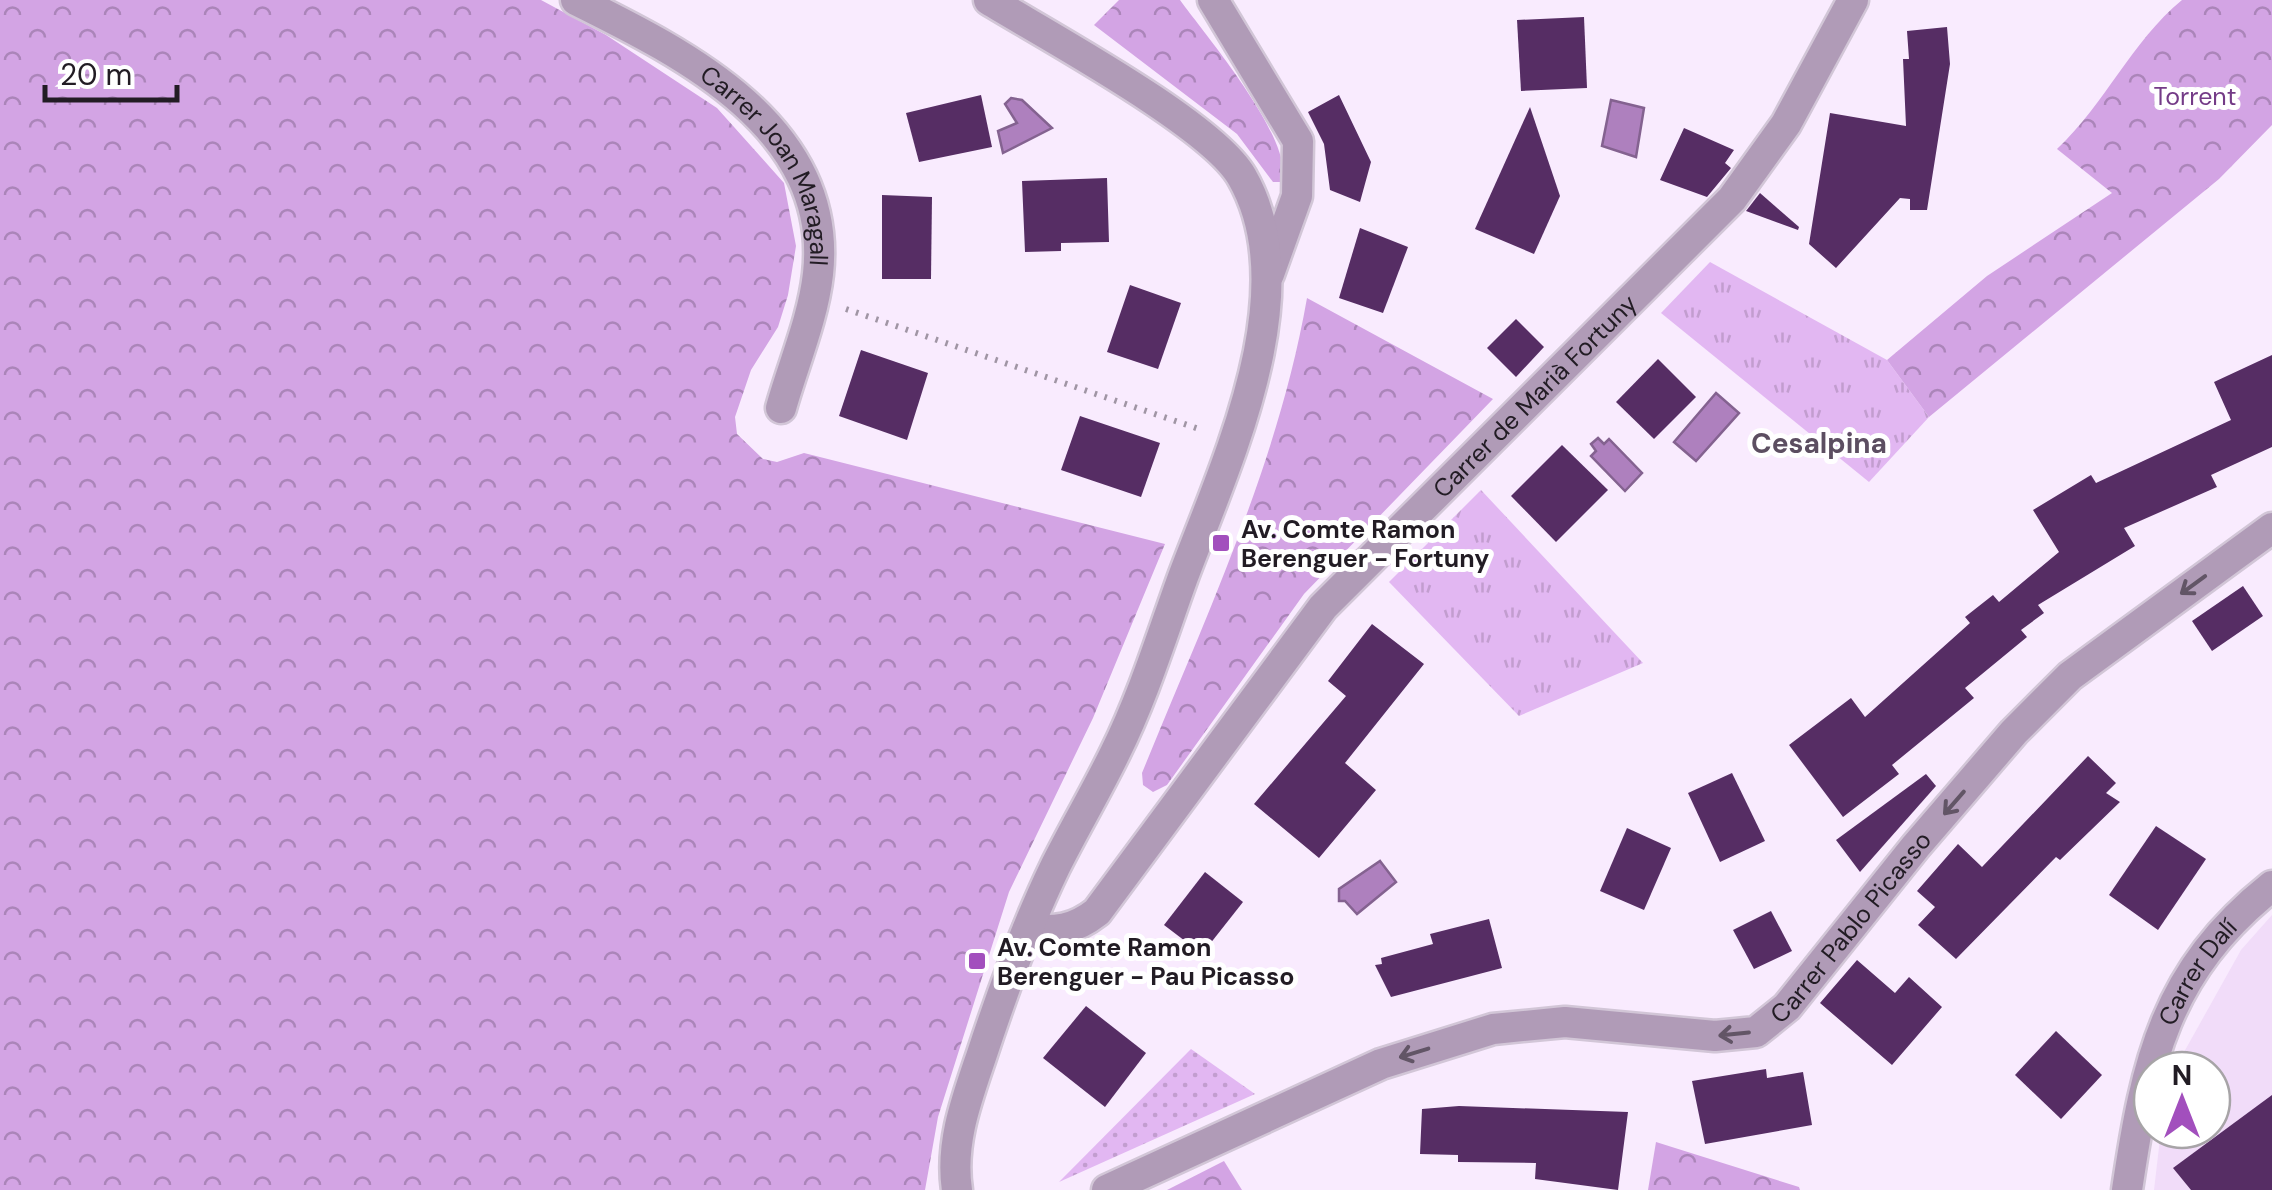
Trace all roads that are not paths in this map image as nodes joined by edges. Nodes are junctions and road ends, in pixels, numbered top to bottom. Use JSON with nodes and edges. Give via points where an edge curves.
{"nodes":[{"id":1,"x":576,"y":0,"type":"edge"},
{"id":2,"x":989,"y":0,"type":"edge"},
{"id":3,"x":1213,"y":0,"type":"edge"},
{"id":4,"x":1853,"y":0,"type":"edge"},
{"id":5,"x":1265,"y":288,"type":"junction"},
{"id":6,"x":781,"y":408,"type":"dead end"},
{"id":7,"x":2272,"y":528,"type":"edge"},
{"id":8,"x":2272,"y":886,"type":"edge"},
{"id":9,"x":1028,"y":929,"type":"junction"},
{"id":10,"x":957,"y":1190,"type":"edge"},
{"id":11,"x":1107,"y":1190,"type":"edge"},
{"id":12,"x":2128,"y":1190,"type":"edge"}],
"edges":[{"from":1,"to":6,"type":"street","name":"Carrer Joan Maragall","via":[[674,51],[766,120],[802,178],[816,219],[818,275]]},
{"from":2,"to":5,"type":"street","via":[[1224,151],[1254,201]]},
{"from":3,"to":5,"type":"street","via":[[1298,141],[1296,196]]},
{"from":4,"to":9,"type":"street","name":"Carrer de Marià Fortuny","via":[[1786,124],[1710,225],[1323,607],[1097,912],[1058,932]]},
{"from":5,"to":9,"type":"street","via":[[1264,328],[1233,441],[1116,751]]},
{"from":7,"to":11,"type":"street","name":"Carrer Pablo Picasso","one_way":true,"via":[[2057,689],[1916,846],[1787,1006],[1756,1032],[1715,1036],[1566,1022],[1493,1029],[1381,1064]]},
{"from":8,"to":12,"type":"street","name":"Carrer Dalí","via":[[2236,915],[2172,1010],[2140,1100]]},
{"from":9,"to":10,"type":"street","via":[[960,1125]]}]}
